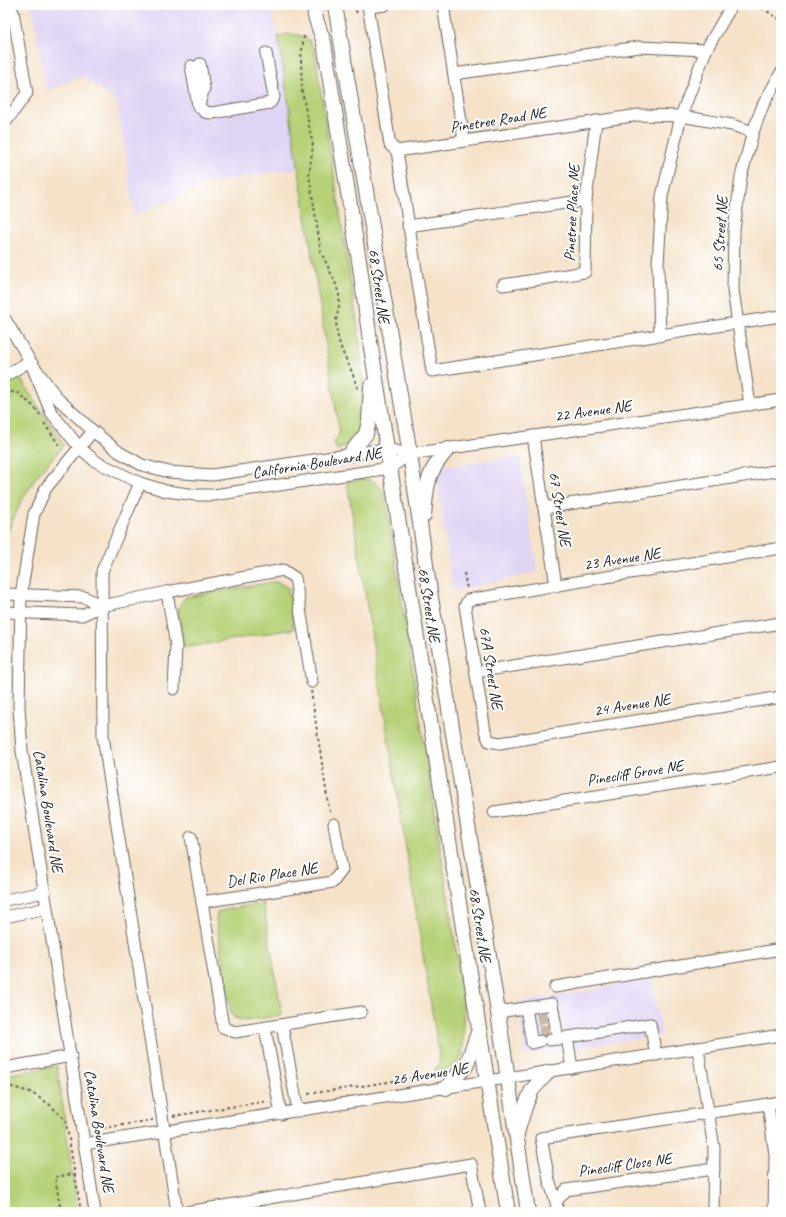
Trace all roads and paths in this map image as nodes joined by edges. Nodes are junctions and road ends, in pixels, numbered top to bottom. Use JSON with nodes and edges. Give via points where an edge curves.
{"nodes":[{"id":1,"x":288,"y":5,"type":"edge"},
{"id":2,"x":314,"y":5,"type":"edge"},
{"id":3,"x":335,"y":5,"type":"edge"},
{"id":4,"x":385,"y":5,"type":"edge"},
{"id":5,"x":443,"y":5,"type":"edge"},
{"id":6,"x":732,"y":5,"type":"edge"},
{"id":7,"x":757,"y":5,"type":"edge"},
{"id":8,"x":273,"y":6,"type":"edge"},
{"id":9,"x":369,"y":6,"type":"edge"},
{"id":10,"x":5,"y":10,"type":"edge"},
{"id":11,"x":781,"y":20,"type":"edge"},
{"id":12,"x":304,"y":36,"type":"dead end"},
{"id":13,"x":706,"y":50,"type":"junction"},
{"id":14,"x":266,"y":53,"type":"dead end"},
{"id":15,"x":196,"y":65,"type":"dead end"},
{"id":16,"x":781,"y":73,"type":"edge"},
{"id":17,"x":454,"y":74,"type":"junction"},
{"id":18,"x":681,"y":116,"type":"junction"},
{"id":19,"x":596,"y":121,"type":"junction"},
{"id":20,"x":5,"y":123,"type":"edge"},
{"id":21,"x":753,"y":132,"type":"junction"},
{"id":22,"x":464,"y":141,"type":"junction"},
{"id":23,"x":397,"y":151,"type":"junction"},
{"id":24,"x":586,"y":200,"type":"junction"},
{"id":25,"x":408,"y":226,"type":"junction"},
{"id":26,"x":503,"y":285,"type":"dead end"},
{"id":27,"x":781,"y":316,"type":"edge"},
{"id":28,"x":5,"y":318,"type":"edge"},
{"id":29,"x":737,"y":324,"type":"junction"},
{"id":30,"x":660,"y":336,"type":"junction"},
{"id":31,"x":373,"y":360,"type":"junction"},
{"id":32,"x":30,"y":361,"type":"junction"},
{"id":33,"x":5,"y":376,"type":"edge"},
{"id":34,"x":5,"y":391,"type":"edge"},
{"id":35,"x":358,"y":396,"type":"dead end"},
{"id":36,"x":781,"y":400,"type":"edge"},
{"id":37,"x":750,"y":405,"type":"junction"},
{"id":38,"x":93,"y":432,"type":"junction"},
{"id":39,"x":533,"y":436,"type":"junction"},
{"id":40,"x":59,"y":445,"type":"dead end"},
{"id":41,"x":79,"y":447,"type":"junction"},
{"id":42,"x":387,"y":449,"type":"junction"},
{"id":43,"x":448,"y":449,"type":"junction"},
{"id":44,"x":349,"y":454,"type":"junction"},
{"id":45,"x":410,"y":454,"type":"junction"},
{"id":46,"x":390,"y":468,"type":"junction"},
{"id":47,"x":781,"y":470,"type":"edge"},
{"id":48,"x":140,"y":483,"type":"junction"},
{"id":49,"x":544,"y":508,"type":"junction"},
{"id":50,"x":422,"y":534,"type":"junction"},
{"id":51,"x":781,"y":548,"type":"edge"},
{"id":52,"x":464,"y":573,"type":"dead end"},
{"id":53,"x":466,"y":585,"type":"dead end"},
{"id":54,"x":556,"y":586,"type":"junction"},
{"id":55,"x":167,"y":592,"type":"junction"},
{"id":56,"x":5,"y":594,"type":"edge"},
{"id":57,"x":21,"y":595,"type":"junction"},
{"id":58,"x":468,"y":600,"type":"joint"},
{"id":59,"x":102,"y":606,"type":"junction"},
{"id":60,"x":5,"y":612,"type":"edge"},
{"id":61,"x":20,"y":613,"type":"junction"},
{"id":62,"x":781,"y":623,"type":"edge"},
{"id":63,"x":476,"y":672,"type":"junction"},
{"id":64,"x":312,"y":682,"type":"joint"},
{"id":65,"x":174,"y":690,"type":"dead end"},
{"id":66,"x":781,"y":697,"type":"edge"},
{"id":67,"x":489,"y":741,"type":"joint"},
{"id":68,"x":781,"y":767,"type":"edge"},
{"id":69,"x":494,"y":812,"type":"dead end"},
{"id":70,"x":334,"y":824,"type":"joint"},
{"id":71,"x":191,"y":837,"type":"dead end"},
{"id":72,"x":45,"y":892,"type":"junction"},
{"id":73,"x":5,"y":900,"type":"edge"},
{"id":74,"x":202,"y":902,"type":"junction"},
{"id":75,"x":47,"y":908,"type":"junction"},
{"id":76,"x":5,"y":916,"type":"edge"},
{"id":77,"x":781,"y":949,"type":"edge"},
{"id":78,"x":555,"y":987,"type":"dead end"},
{"id":79,"x":526,"y":1008,"type":"junction"},
{"id":80,"x":361,"y":1012,"type":"dead end"},
{"id":81,"x":498,"y":1012,"type":"junction"},
{"id":82,"x":541,"y":1018,"type":"junction"},
{"id":83,"x":282,"y":1025,"type":"junction"},
{"id":84,"x":265,"y":1028,"type":"junction"},
{"id":85,"x":479,"y":1030,"type":"junction"},
{"id":86,"x":549,"y":1035,"type":"junction"},
{"id":87,"x":781,"y":1036,"type":"edge"},
{"id":88,"x":698,"y":1048,"type":"junction"},
{"id":89,"x":656,"y":1055,"type":"junction"},
{"id":90,"x":71,"y":1056,"type":"junction"},
{"id":91,"x":5,"y":1068,"type":"edge"},
{"id":92,"x":572,"y":1068,"type":"junction"},
{"id":93,"x":446,"y":1072,"type":"dead end"},
{"id":94,"x":548,"y":1072,"type":"junction"},
{"id":95,"x":507,"y":1078,"type":"junction"},
{"id":96,"x":487,"y":1082,"type":"junction"},
{"id":97,"x":5,"y":1085,"type":"edge"},
{"id":98,"x":446,"y":1088,"type":"junction"},
{"id":99,"x":308,"y":1094,"type":"dead end"},
{"id":100,"x":268,"y":1101,"type":"dead end"},
{"id":101,"x":781,"y":1102,"type":"edge"},
{"id":102,"x":768,"y":1104,"type":"junction"},
{"id":103,"x":298,"y":1111,"type":"junction"},
{"id":104,"x":709,"y":1112,"type":"junction"},
{"id":105,"x":281,"y":1114,"type":"junction"},
{"id":106,"x":162,"y":1118,"type":"junction"},
{"id":107,"x":98,"y":1125,"type":"dead end"},
{"id":108,"x":164,"y":1132,"type":"junction"},
{"id":109,"x":516,"y":1138,"type":"junction"},
{"id":110,"x":84,"y":1144,"type":"junction"},
{"id":111,"x":714,"y":1169,"type":"junction"},
{"id":112,"x":74,"y":1174,"type":"junction"},
{"id":113,"x":557,"y":1207,"type":"edge"},
{"id":114,"x":60,"y":1212,"type":"edge"},
{"id":115,"x":81,"y":1212,"type":"edge"},
{"id":116,"x":95,"y":1212,"type":"edge"},
{"id":117,"x":177,"y":1212,"type":"edge"},
{"id":118,"x":187,"y":1212,"type":"edge"},
{"id":119,"x":480,"y":1212,"type":"edge"},
{"id":120,"x":508,"y":1212,"type":"edge"},
{"id":121,"x":528,"y":1212,"type":"edge"},
{"id":122,"x":713,"y":1212,"type":"edge"},
{"id":123,"x":774,"y":1212,"type":"edge"}],
"edges":[{"from":1,"to":8,"type":"path","via":[[277,8]]},
{"from":2,"to":31,"type":"main road","name":"68 Street NE","via":[[324,43]]},
{"from":3,"to":45,"type":"main road","name":"68 Street NE"},
{"from":4,"to":9,"type":"street"},
{"from":5,"to":17,"type":"street"},
{"from":6,"to":13,"type":"street"},
{"from":7,"to":11,"type":"path"},
{"from":9,"to":23,"type":"street","via":[[390,146]]},
{"from":10,"to":20,"type":"street","via":[[13,12],[27,93]]},
{"from":12,"to":35,"type":"path","via":[[301,58],[302,91],[313,146],[309,174],[321,252],[339,294],[337,334],[352,372]]},
{"from":13,"to":17,"type":"street","via":[[639,46]]},
{"from":13,"to":18,"type":"street"},
{"from":14,"to":15,"type":"street","via":[[274,97],[270,103],[212,113],[205,112],[198,106]]},
{"from":16,"to":21,"type":"street","name":"65 Street NE","via":[[763,105]]},
{"from":17,"to":22,"type":"street"},
{"from":18,"to":19,"type":"street","name":"Pinetree Road NE","via":[[639,115]]},
{"from":18,"to":21,"type":"street","name":"Pinetree Road NE","via":[[732,125]]},
{"from":18,"to":30,"type":"street","via":[[662,196],[658,264]]},
{"from":19,"to":22,"type":"street","name":"Pinetree Road NE"},
{"from":19,"to":24,"type":"street","name":"Pinetree Place NE"},
{"from":21,"to":29,"type":"street","name":"65 Street NE","via":[[741,177],[734,230],[733,290]]},
{"from":22,"to":23,"type":"street","name":"Pinetree Road NE"},
{"from":23,"to":25,"type":"street"},
{"from":24,"to":25,"type":"street"},
{"from":24,"to":26,"type":"street","name":"Pinetree Place NE","via":[[585,272]]},
{"from":25,"to":30,"type":"street","via":[[432,371]]},
{"from":27,"to":29,"type":"street"},
{"from":28,"to":32,"type":"street","name":"California Boulevard NE"},
{"from":29,"to":30,"type":"street"},
{"from":29,"to":37,"type":"street","name":"65 Street NE"},
{"from":31,"to":42,"type":"main road","name":"68 Street NE"},
{"from":31,"to":44,"type":"main road","via":[[366,434]]},
{"from":32,"to":33,"type":"street"},
{"from":32,"to":38,"type":"street","name":"California Boulevard NE","via":[[58,399]]},
{"from":32,"to":41,"type":"street","name":"California Boulevard NE","via":[[51,412]]},
{"from":34,"to":40,"type":"path","via":[[18,393],[34,407]]},
{"from":36,"to":37,"type":"street","name":"22 Avenue NE"},
{"from":37,"to":39,"type":"street","name":"22 Avenue NE"},
{"from":38,"to":41,"type":"street","name":"Catalina Boulevard NE"},
{"from":38,"to":44,"type":"street","name":"California Boulevard NE","via":[[119,452],[142,465],[169,472],[198,475],[244,472]]},
{"from":39,"to":43,"type":"street","name":"22 Avenue NE"},
{"from":39,"to":49,"type":"street","name":"67 Street NE"},
{"from":41,"to":48,"type":"street","name":"California Boulevard NE","via":[[96,462]]},
{"from":41,"to":57,"type":"street","name":"Catalina Boulevard NE","via":[[46,488],[34,514]]},
{"from":42,"to":44,"type":"street","name":"California Boulevard NE"},
{"from":42,"to":45,"type":"street","name":"California Boulevard NE"},
{"from":42,"to":46,"type":"main road","name":"68 Street NE"},
{"from":43,"to":45,"type":"street","name":"22 Avenue NE"},
{"from":43,"to":50,"type":"main road","via":[[430,473]]},
{"from":45,"to":46,"type":"street","name":"California Boulevard NE"},
{"from":45,"to":50,"type":"main road","name":"68 Street NE"},
{"from":46,"to":48,"type":"street","name":"California Boulevard NE","via":[[214,495],[166,492]]},
{"from":46,"to":85,"type":"main road","name":"68 Street NE"},
{"from":47,"to":49,"type":"street"},
{"from":48,"to":59,"type":"street","via":[[102,571]]},
{"from":49,"to":54,"type":"street","name":"67 Street NE"},
{"from":50,"to":81,"type":"main road","name":"68 Street NE"},
{"from":51,"to":54,"type":"street","name":"23 Avenue NE"},
{"from":52,"to":53,"type":"path"},
{"from":54,"to":58,"type":"street","name":"23 Avenue NE"},
{"from":55,"to":59,"type":"street"},
{"from":55,"to":64,"type":"street","via":[[283,570],[295,578]]},
{"from":55,"to":65,"type":"street","via":[[176,646]]},
{"from":56,"to":57,"type":"street"},
{"from":57,"to":59,"type":"street","via":[[84,597]]},
{"from":57,"to":61,"type":"street","name":"Catalina Boulevard NE"},
{"from":58,"to":63,"type":"street","name":"67A Street NE","via":[[465,606]]},
{"from":59,"to":61,"type":"street","via":[[82,615]]},
{"from":59,"to":106,"type":"street","via":[[103,736]]},
{"from":60,"to":61,"type":"street"},
{"from":61,"to":72,"type":"street","name":"Catalina Boulevard NE","via":[[19,707],[22,751]]},
{"from":62,"to":63,"type":"street"},
{"from":63,"to":67,"type":"street","name":"67A Street NE","via":[[485,731]]},
{"from":64,"to":70,"type":"path","via":[[312,702],[328,803]]},
{"from":66,"to":67,"type":"street","name":"24 Avenue NE","via":[[500,743]]},
{"from":68,"to":69,"type":"street","name":"Pinecliff Grove NE"},
{"from":70,"to":74,"type":"street","name":"Del Rio Place NE","via":[[342,870],[333,882]]},
{"from":71,"to":74,"type":"street"},
{"from":72,"to":73,"type":"street"},
{"from":72,"to":75,"type":"street","name":"Catalina Boulevard NE"},
{"from":74,"to":84,"type":"street","via":[[223,1027],[235,1032]]},
{"from":75,"to":76,"type":"street"},
{"from":75,"to":90,"type":"street","name":"Catalina Boulevard NE"},
{"from":77,"to":78,"type":"street"},
{"from":79,"to":81,"type":"street"},
{"from":79,"to":82,"type":"street"},
{"from":79,"to":82,"type":"street","via":[[552,1004]]},
{"from":80,"to":83,"type":"street"},
{"from":81,"to":95,"type":"main road","name":"68 Street NE"},
{"from":82,"to":86,"type":"street"},
{"from":82,"to":86,"type":"street"},
{"from":83,"to":84,"type":"street"},
{"from":83,"to":103,"type":"street"},
{"from":84,"to":105,"type":"street"},
{"from":85,"to":96,"type":"main road","name":"68 Street NE"},
{"from":85,"to":98,"type":"main road","via":[[466,1066]]},
{"from":86,"to":89,"type":"street","via":[[650,1024]]},
{"from":86,"to":92,"type":"street"},
{"from":87,"to":88,"type":"street","name":"26 Avenue NE"},
{"from":88,"to":89,"type":"street","name":"26 Avenue NE"},
{"from":88,"to":104,"type":"street"},
{"from":89,"to":92,"type":"street","name":"26 Avenue NE"},
{"from":90,"to":91,"type":"street"},
{"from":90,"to":110,"type":"street","name":"Catalina Boulevard NE"},
{"from":92,"to":94,"type":"street","name":"26 Avenue NE"},
{"from":93,"to":99,"type":"path"},
{"from":94,"to":95,"type":"street","name":"26 Avenue NE"},
{"from":94,"to":109,"type":"main road","via":[[532,1090]]},
{"from":95,"to":96,"type":"street","name":"26 Avenue NE"},
{"from":95,"to":109,"type":"main road","name":"68 Street NE"},
{"from":96,"to":98,"type":"street","name":"26 Avenue NE"},
{"from":96,"to":120,"type":"main road","name":"68 Street NE"},
{"from":97,"to":112,"type":"path","via":[[30,1092],[50,1104],[66,1121]]},
{"from":98,"to":103,"type":"street","name":"26 Avenue NE"},
{"from":100,"to":106,"type":"path"},
{"from":101,"to":102,"type":"street"},
{"from":102,"to":104,"type":"street"},
{"from":102,"to":123,"type":"street","via":[[775,1155]]},
{"from":103,"to":105,"type":"street","name":"26 Avenue NE"},
{"from":104,"to":111,"type":"street"},
{"from":104,"to":113,"type":"street","via":[[541,1138]]},
{"from":105,"to":108,"type":"street","name":"26 Avenue NE"},
{"from":106,"to":107,"type":"path","via":[[104,1128]]},
{"from":106,"to":108,"type":"street"},
{"from":108,"to":110,"type":"street","name":"26 Avenue NE"},
{"from":108,"to":117,"type":"street"},
{"from":109,"to":121,"type":"main road","name":"68 Street NE"},
{"from":110,"to":116,"type":"street","name":"Catalina Boulevard NE"},
{"from":111,"to":113,"type":"street","name":"Pinecliff Close NE","via":[[566,1190]]},
{"from":111,"to":122,"type":"street"},
{"from":112,"to":114,"type":"path","via":[[55,1177]]},
{"from":112,"to":115,"type":"path"},
{"from":118,"to":119,"type":"street","via":[[471,1164]]}]}
